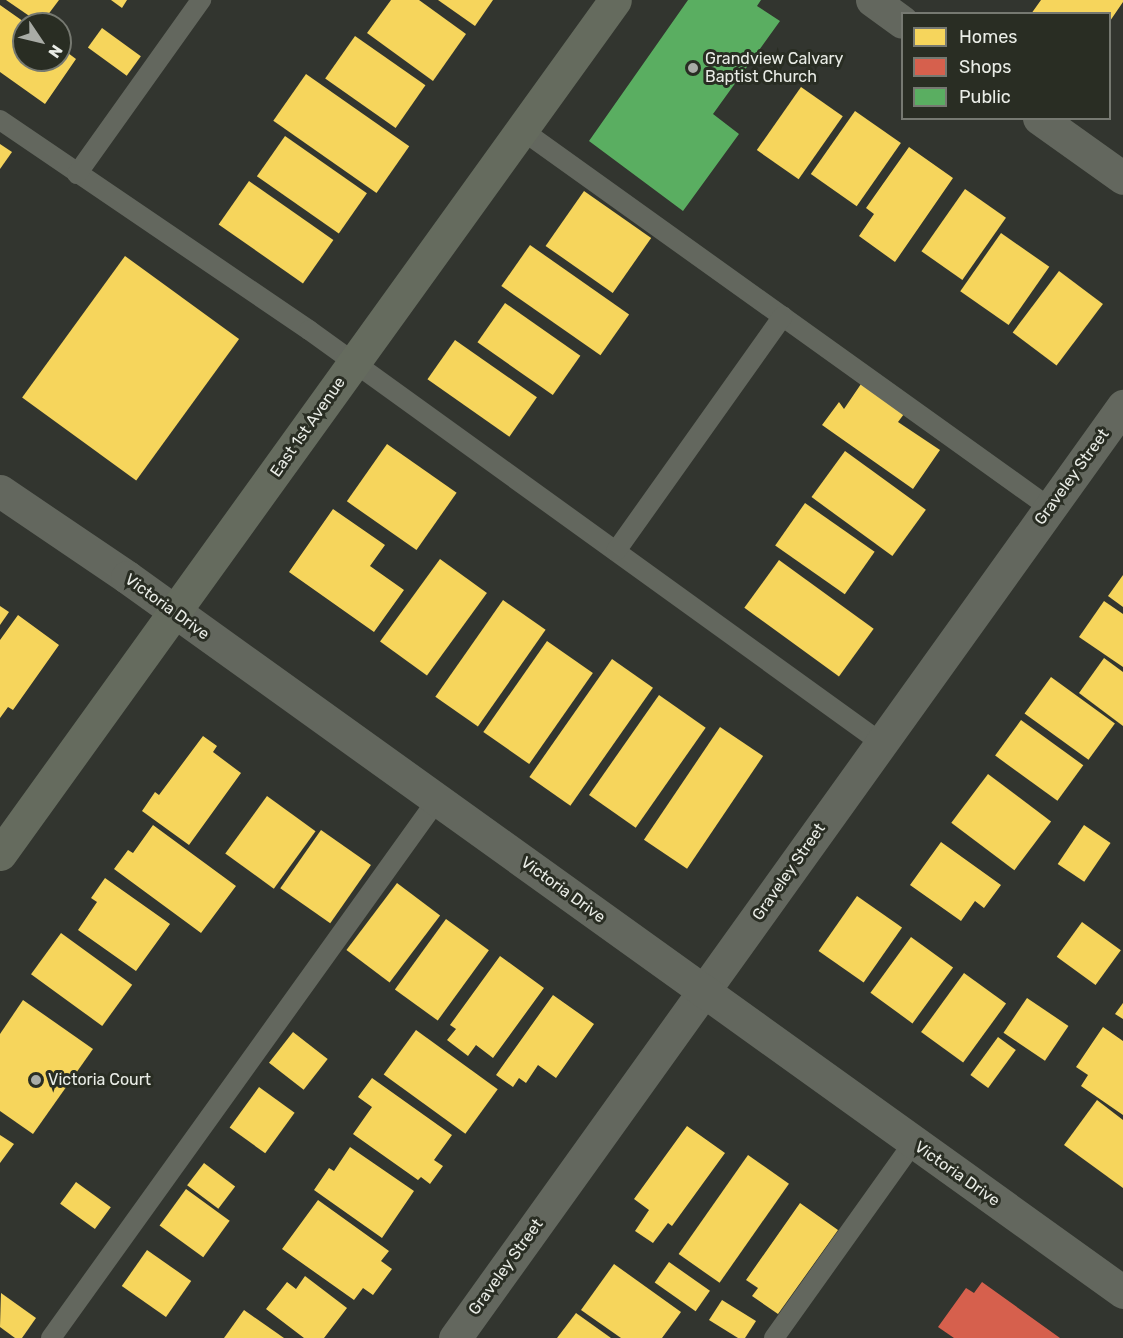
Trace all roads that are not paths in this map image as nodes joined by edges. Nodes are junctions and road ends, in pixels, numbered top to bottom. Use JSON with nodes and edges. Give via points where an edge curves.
{"nodes":[{"id":1,"x":201,"y":0,"type":"edge"},
{"id":2,"x":615,"y":0,"type":"edge"},
{"id":3,"x":872,"y":0,"type":"edge"},
{"id":4,"x":901,"y":21,"type":"edge"},
{"id":5,"x":0,"y":120,"type":"edge"},
{"id":6,"x":1042,"y":120,"type":"edge"},
{"id":7,"x":522,"y":130,"type":"junction"},
{"id":8,"x":77,"y":174,"type":"junction"},
{"id":9,"x":1123,"y":178,"type":"edge"},
{"id":10,"x":783,"y":316,"type":"junction"},
{"id":11,"x":353,"y":363,"type":"junction"},
{"id":12,"x":1123,"y":406,"type":"edge"},
{"id":13,"x":0,"y":491,"type":"edge"},
{"id":14,"x":1050,"y":508,"type":"junction"},
{"id":15,"x":616,"y":551,"type":"junction"},
{"id":16,"x":175,"y":612,"type":"junction"},
{"id":17,"x":880,"y":742,"type":"junction"},
{"id":18,"x":437,"y":800,"type":"junction"},
{"id":19,"x":0,"y":854,"type":"edge"},
{"id":20,"x":704,"y":990,"type":"junction"},
{"id":21,"x":913,"y":1143,"type":"junction"},
{"id":22,"x":1123,"y":1292,"type":"edge"},
{"id":23,"x":51,"y":1338,"type":"edge"},
{"id":24,"x":455,"y":1338,"type":"edge"},
{"id":25,"x":774,"y":1338,"type":"edge"}],
"edges":[{"from":1,"to":8,"type":"lane"},
{"from":2,"to":7,"type":"main road","name":"East 1st Avenue"},
{"from":3,"to":4,"type":"street"},
{"from":5,"to":8,"type":"lane"},
{"from":6,"to":9,"type":"street"},
{"from":7,"to":10,"type":"lane"},
{"from":7,"to":11,"type":"main road","name":"East 1st Avenue"},
{"from":8,"to":11,"type":"lane"},
{"from":10,"to":14,"type":"lane"},
{"from":10,"to":15,"type":"lane"},
{"from":11,"to":15,"type":"lane"},
{"from":11,"to":16,"type":"main road","name":"East 1st Avenue"},
{"from":12,"to":14,"type":"street","name":"Graveley Street"},
{"from":13,"to":16,"type":"street","name":"Victoria Drive"},
{"from":14,"to":17,"type":"street","name":"Graveley Street"},
{"from":15,"to":17,"type":"lane"},
{"from":16,"to":18,"type":"street","name":"Victoria Drive"},
{"from":16,"to":19,"type":"main road","name":"East 1st Avenue"},
{"from":17,"to":20,"type":"street","name":"Graveley Street"},
{"from":18,"to":20,"type":"street","name":"Victoria Drive"},
{"from":18,"to":23,"type":"lane"},
{"from":20,"to":21,"type":"street","name":"Victoria Drive"},
{"from":20,"to":24,"type":"street","name":"Graveley Street"},
{"from":21,"to":22,"type":"street","name":"Victoria Drive"},
{"from":21,"to":25,"type":"lane"}]}
